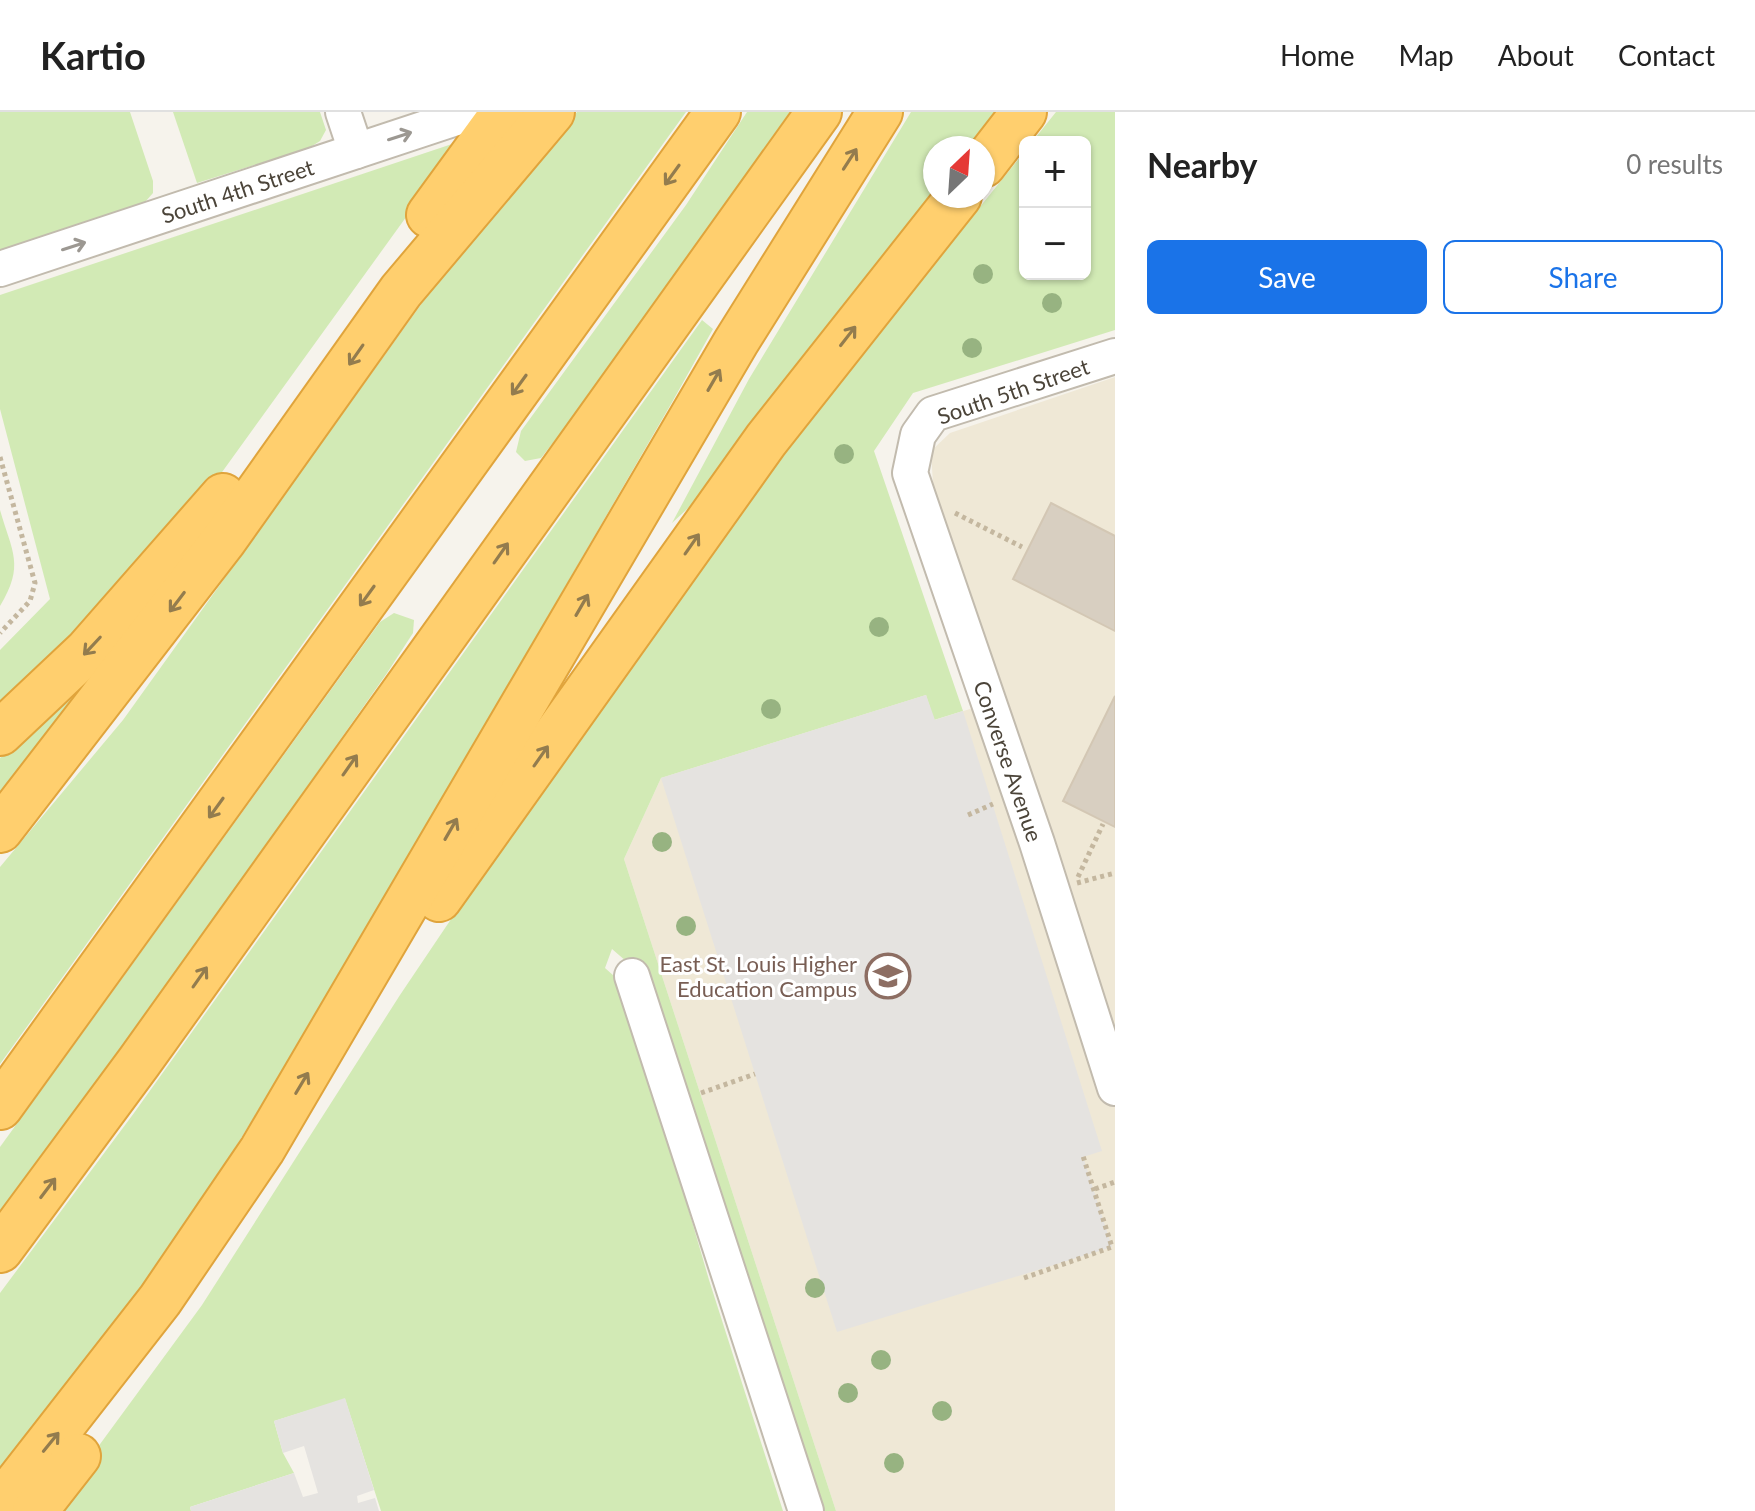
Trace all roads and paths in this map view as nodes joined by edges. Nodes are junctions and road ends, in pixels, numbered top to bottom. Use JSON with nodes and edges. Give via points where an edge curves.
{"nodes":[{"id":1,"x":343,"y":112,"type":"edge"},
{"id":2,"x":474,"y":112,"type":"edge"},
{"id":3,"x":504,"y":112,"type":"edge"},
{"id":4,"x":552,"y":112,"type":"edge"},
{"id":5,"x":718,"y":112,"type":"edge"},
{"id":6,"x":819,"y":112,"type":"edge"},
{"id":7,"x":880,"y":112,"type":"edge"},
{"id":8,"x":1024,"y":112,"type":"edge"},
{"id":9,"x":995,"y":149,"type":"edge"},
{"id":10,"x":356,"y":151,"type":"junction"},
{"id":11,"x":950,"y":208,"type":"edge"},
{"id":12,"x":0,"y":269,"type":"edge"},
{"id":13,"x":401,"y":291,"type":"junction"},
{"id":14,"x":1115,"y":356,"type":"edge"},
{"id":15,"x":918,"y":435,"type":"joint"},
{"id":16,"x":0,"y":457,"type":"edge"},
{"id":17,"x":948,"y":510,"type":"dead end"},
{"id":18,"x":211,"y":532,"type":"junction"},
{"id":19,"x":1022,"y":547,"type":"dead end"},
{"id":20,"x":0,"y":633,"type":"edge"},
{"id":21,"x":0,"y":733,"type":"edge"},
{"id":22,"x":1103,"y":824,"type":"dead end"},
{"id":23,"x":0,"y":830,"type":"edge"},
{"id":24,"x":1075,"y":883,"type":"dead end"},
{"id":25,"x":632,"y":976,"type":"dead end"},
{"id":26,"x":355,"y":993,"type":"junction"},
{"id":27,"x":755,"y":1074,"type":"dead end"},
{"id":28,"x":1115,"y":1088,"type":"edge"},
{"id":29,"x":700,"y":1093,"type":"dead end"},
{"id":30,"x":0,"y":1107,"type":"edge"},
{"id":31,"x":1083,"y":1156,"type":"dead end"},
{"id":32,"x":1115,"y":1182,"type":"edge"},
{"id":33,"x":1095,"y":1189,"type":"junction"},
{"id":34,"x":0,"y":1250,"type":"edge"},
{"id":35,"x":1024,"y":1278,"type":"dead end"},
{"id":36,"x":12,"y":1506,"type":"edge"},
{"id":37,"x":806,"y":1511,"type":"edge"}],
"edges":[{"from":1,"to":10,"type":"street"},
{"from":10,"to":2,"type":"street","name":"South 4th Street","one_way":true},
{"from":3,"to":13,"type":"highway","via":[[414,240]]},
{"from":4,"to":13,"type":"highway"},
{"from":5,"to":30,"type":"highway","one_way":true},
{"from":34,"to":6,"type":"highway","one_way":true},
{"from":26,"to":7,"type":"highway","one_way":true,"via":[[736,342]]},
{"from":8,"to":9,"type":"highway"},
{"from":12,"to":10,"type":"street","name":"South 4th Street","one_way":true},
{"from":26,"to":11,"type":"highway","one_way":true,"via":[[414,935],[766,440]]},
{"from":13,"to":18,"type":"highway","one_way":true,"via":[[298,438],[261,459],[233,484]]},
{"from":14,"to":15,"type":"street","name":"South 5th Street","via":[[933,414]]},
{"from":15,"to":28,"type":"street","name":"Converse Avenue","via":[[910,473]]},
{"from":16,"to":20,"type":"path","via":[[35,583],[30,601]]},
{"from":17,"to":19,"type":"path"},
{"from":18,"to":21,"type":"highway","one_way":true},
{"from":18,"to":23,"type":"highway","one_way":true},
{"from":22,"to":24,"type":"path"},
{"from":25,"to":37,"type":"street"},
{"from":36,"to":26,"type":"highway","one_way":true,"via":[[262,1150]]},
{"from":27,"to":29,"type":"path"},
{"from":31,"to":33,"type":"path"},
{"from":32,"to":33,"type":"path"},
{"from":33,"to":35,"type":"path","via":[[1112,1247]]}]}
